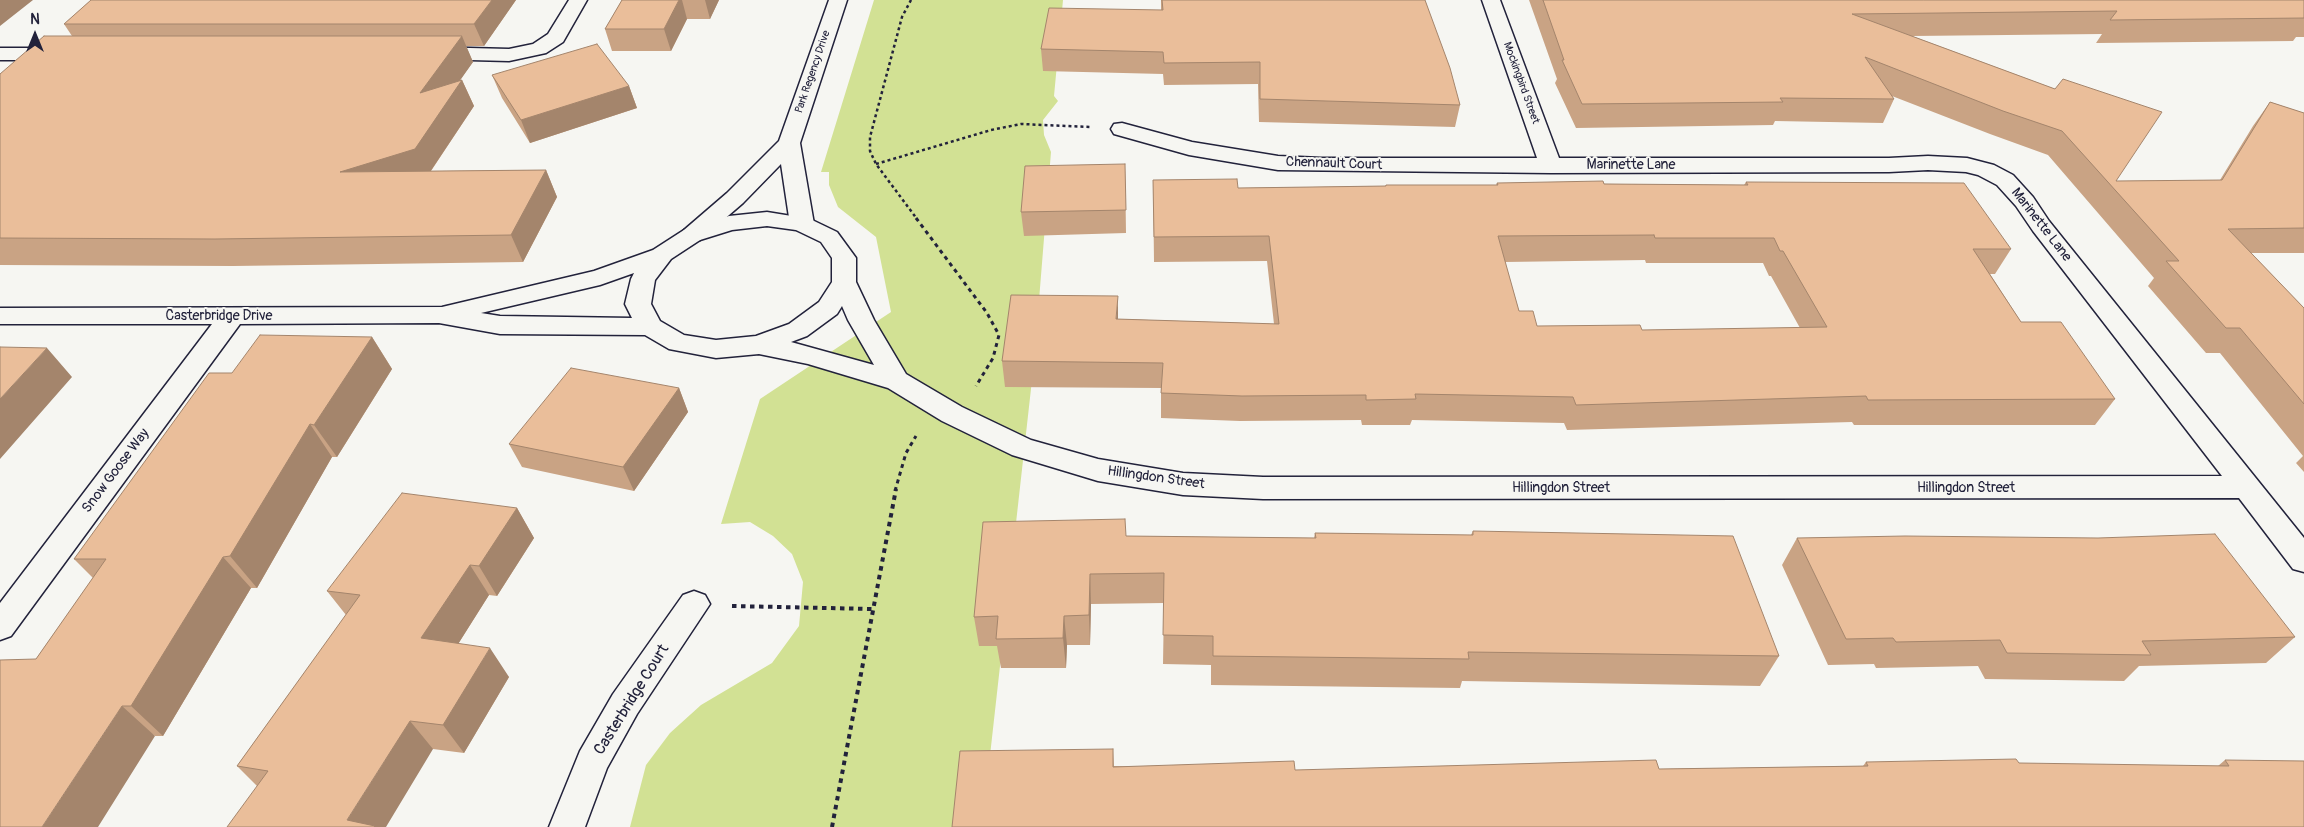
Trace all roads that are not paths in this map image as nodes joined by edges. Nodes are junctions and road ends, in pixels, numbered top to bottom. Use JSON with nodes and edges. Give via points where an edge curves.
{"nodes":[{"id":1,"x":578,"y":0,"type":"edge"},
{"id":2,"x":838,"y":0,"type":"edge"},
{"id":3,"x":1491,"y":0,"type":"edge"},
{"id":4,"x":410,"y":53,"type":"edge"},
{"id":5,"x":0,"y":54,"type":"edge"},
{"id":6,"x":33,"y":54,"type":"junction"},
{"id":7,"x":82,"y":54,"type":"edge"},
{"id":8,"x":13,"y":71,"type":"edge"},
{"id":9,"x":1122,"y":128,"type":"road end"},
{"id":10,"x":789,"y":143,"type":"junction"},
{"id":11,"x":1551,"y":166,"type":"junction"},
{"id":12,"x":802,"y":224,"type":"junction"},
{"id":13,"x":692,"y":235,"type":"junction"},
{"id":14,"x":662,"y":254,"type":"junction"},
{"id":15,"x":844,"y":282,"type":"junction"},
{"id":16,"x":439,"y":315,"type":"junction"},
{"id":17,"x":0,"y":316,"type":"edge"},
{"id":18,"x":232,"y":316,"type":"junction"},
{"id":19,"x":650,"y":327,"type":"junction"},
{"id":20,"x":759,"y":344,"type":"junction"},
{"id":21,"x":897,"y":381,"type":"junction"},
{"id":22,"x":2246,"y":487,"type":"junction"},
{"id":23,"x":2304,"y":560,"type":"edge"},
{"id":24,"x":694,"y":604,"type":"road end"},
{"id":25,"x":0,"y":627,"type":"edge"},
{"id":26,"x":567,"y":827,"type":"edge"}],
"edges":[{"from":1,"to":4,"type":"street","via":[[556,38],[539,49],[509,55]]},
{"from":2,"to":10,"type":"street","name":"Park Regency Drive"},
{"from":3,"to":11,"type":"street","name":"Mockingbird Street"},
{"from":5,"to":6,"type":"street"},
{"from":6,"to":7,"type":"street"},
{"from":6,"to":8,"type":"street"},
{"from":9,"to":11,"type":"street","name":"Chennault Court","via":[[1189,148],[1278,163]]},
{"from":10,"to":12,"type":"street","name":"Park Regency Drive"},
{"from":10,"to":13,"type":"street","name":"Park Regency Drive"},
{"from":11,"to":22,"type":"street","name":"Marinette Lane","via":[[1928,163],[1967,165],[1986,170],[2005,180],[2025,202]]},
{"from":12,"to":13,"type":"street","via":[[767,219],[728,222]]},
{"from":12,"to":15,"type":"street","via":[[829,237],[844,258]]},
{"from":13,"to":14,"type":"street"},
{"from":14,"to":16,"type":"street","name":"Casterbridge Drive","via":[[600,277]]},
{"from":14,"to":19,"type":"street","via":[[643,278],[638,304]]},
{"from":15,"to":20,"type":"street","via":[[828,308],[798,330]]},
{"from":15,"to":21,"type":"street","name":"Hillingdon Street","via":[[861,320]]},
{"from":16,"to":18,"type":"street","name":"Casterbridge Drive"},
{"from":16,"to":19,"type":"street","name":"Casterbridge Drive","via":[[500,325]]},
{"from":17,"to":18,"type":"street","name":"Casterbridge Drive"},
{"from":18,"to":25,"type":"street","name":"Snow Goose Way"},
{"from":19,"to":20,"type":"street","via":[[678,343],[706,348]]},
{"from":20,"to":21,"type":"street","name":"Hillingdon Street"},
{"from":21,"to":22,"type":"street","name":"Hillingdon Street","via":[[952,414],[1022,448],[1098,470],[1182,484],[1263,488]]},
{"from":22,"to":23,"type":"street","name":"Marinette Lane"},
{"from":24,"to":26,"type":"street","name":"Casterbridge Court","via":[[625,704],[592,762]]}]}
